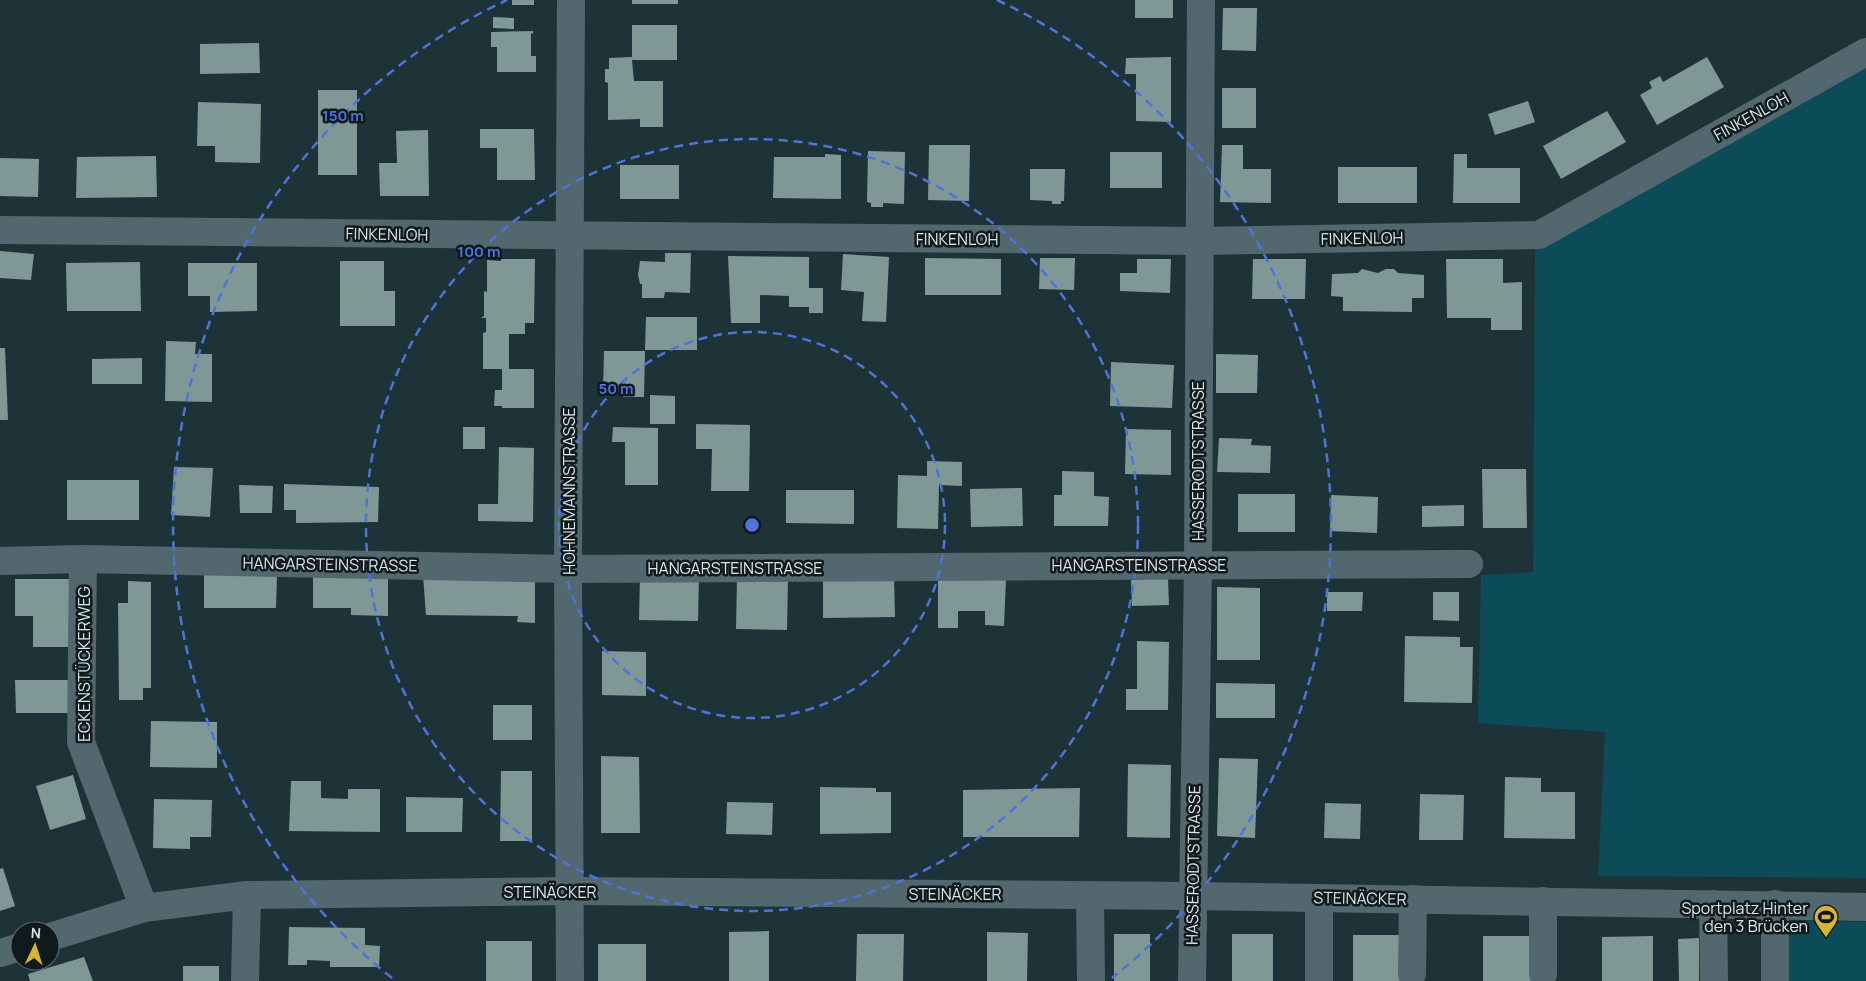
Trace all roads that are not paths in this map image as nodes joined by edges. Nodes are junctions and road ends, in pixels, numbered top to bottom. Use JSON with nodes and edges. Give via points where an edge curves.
{"nodes":[{"id":1,"x":571,"y":0,"type":"edge"},
{"id":2,"x":1201,"y":0,"type":"edge"},
{"id":3,"x":1866,"y":52,"type":"edge"},
{"id":4,"x":0,"y":230,"type":"edge"},
{"id":5,"x":571,"y":236,"type":"junction"},
{"id":6,"x":1198,"y":241,"type":"junction"},
{"id":7,"x":83,"y":559,"type":"junction"},
{"id":8,"x":0,"y":561,"type":"edge"},
{"id":9,"x":1198,"y":564,"type":"junction"},
{"id":10,"x":1469,"y":564,"type":"dead end"},
{"id":11,"x":568,"y":570,"type":"junction"},
{"id":12,"x":571,"y":891,"type":"junction"},
{"id":13,"x":247,"y":895,"type":"junction"},
{"id":14,"x":1090,"y":895,"type":"junction"},
{"id":15,"x":1192,"y":896,"type":"junction"},
{"id":16,"x":1319,"y":898,"type":"junction"},
{"id":17,"x":1412,"y":899,"type":"junction"},
{"id":18,"x":1544,"y":901,"type":"junction"},
{"id":19,"x":1713,"y":904,"type":"junction"},
{"id":20,"x":1775,"y":904,"type":"junction"},
{"id":21,"x":1866,"y":906,"type":"edge"},
{"id":22,"x":144,"y":908,"type":"junction"},
{"id":23,"x":60,"y":934,"type":"edge"},
{"id":24,"x":1412,"y":974,"type":"dead end"},
{"id":25,"x":1543,"y":974,"type":"dead end"},
{"id":26,"x":245,"y":981,"type":"edge"},
{"id":27,"x":570,"y":981,"type":"edge"},
{"id":28,"x":1091,"y":981,"type":"edge"},
{"id":29,"x":1192,"y":981,"type":"edge"},
{"id":30,"x":1319,"y":981,"type":"edge"},
{"id":31,"x":1714,"y":981,"type":"edge"},
{"id":32,"x":1775,"y":981,"type":"edge"}],
"edges":[{"from":1,"to":5,"type":"street","name":"HOHNEMANNSTRASSE"},
{"from":2,"to":6,"type":"street","name":"HASSERODTSTRASSE"},
{"from":3,"to":6,"type":"street","name":"FINKENLOH","via":[[1539,235]]},
{"from":4,"to":5,"type":"street","name":"FINKENLOH"},
{"from":5,"to":6,"type":"street","name":"FINKENLOH"},
{"from":5,"to":11,"type":"street","name":"HOHNEMANNSTRASSE"},
{"from":6,"to":9,"type":"street","name":"HASSERODTSTRASSE"},
{"from":7,"to":8,"type":"street","name":"HANGARSTEINSTRASSE"},
{"from":7,"to":11,"type":"street","name":"HANGARSTEINSTRASSE"},
{"from":7,"to":22,"type":"street","name":"ECKENSTÜCKERWEG","via":[[82,742]]},
{"from":9,"to":10,"type":"street","name":"HANGARSTEINSTRASSE"},
{"from":9,"to":11,"type":"street","name":"HANGARSTEINSTRASSE"},
{"from":9,"to":15,"type":"street","name":"HASSERODTSTRASSE"},
{"from":11,"to":12,"type":"street","name":"HOHNEMANNSTRASSE"},
{"from":12,"to":13,"type":"street","name":"STEINÄCKER"},
{"from":12,"to":14,"type":"street","name":"STEINÄCKER"},
{"from":12,"to":27,"type":"street","name":"HOHNEMANNSTRASSE"},
{"from":13,"to":22,"type":"street","name":"STEINÄCKER"},
{"from":13,"to":26,"type":"street"},
{"from":14,"to":15,"type":"street","name":"STEINÄCKER"},
{"from":14,"to":28,"type":"street"},
{"from":15,"to":16,"type":"street","name":"STEINÄCKER"},
{"from":15,"to":29,"type":"street","name":"HASSERODTSTRASSE"},
{"from":16,"to":17,"type":"street","name":"STEINÄCKER"},
{"from":16,"to":30,"type":"street"},
{"from":17,"to":18,"type":"street","name":"STEINÄCKER"},
{"from":17,"to":24,"type":"street"},
{"from":18,"to":19,"type":"street","name":"STEINÄCKER"},
{"from":18,"to":25,"type":"street"},
{"from":19,"to":20,"type":"street","name":"STEINÄCKER"},
{"from":19,"to":31,"type":"street"},
{"from":20,"to":21,"type":"street","name":"STEINÄCKER"},
{"from":20,"to":32,"type":"street"},
{"from":22,"to":23,"type":"street","name":"STEINÄCKER"}]}
